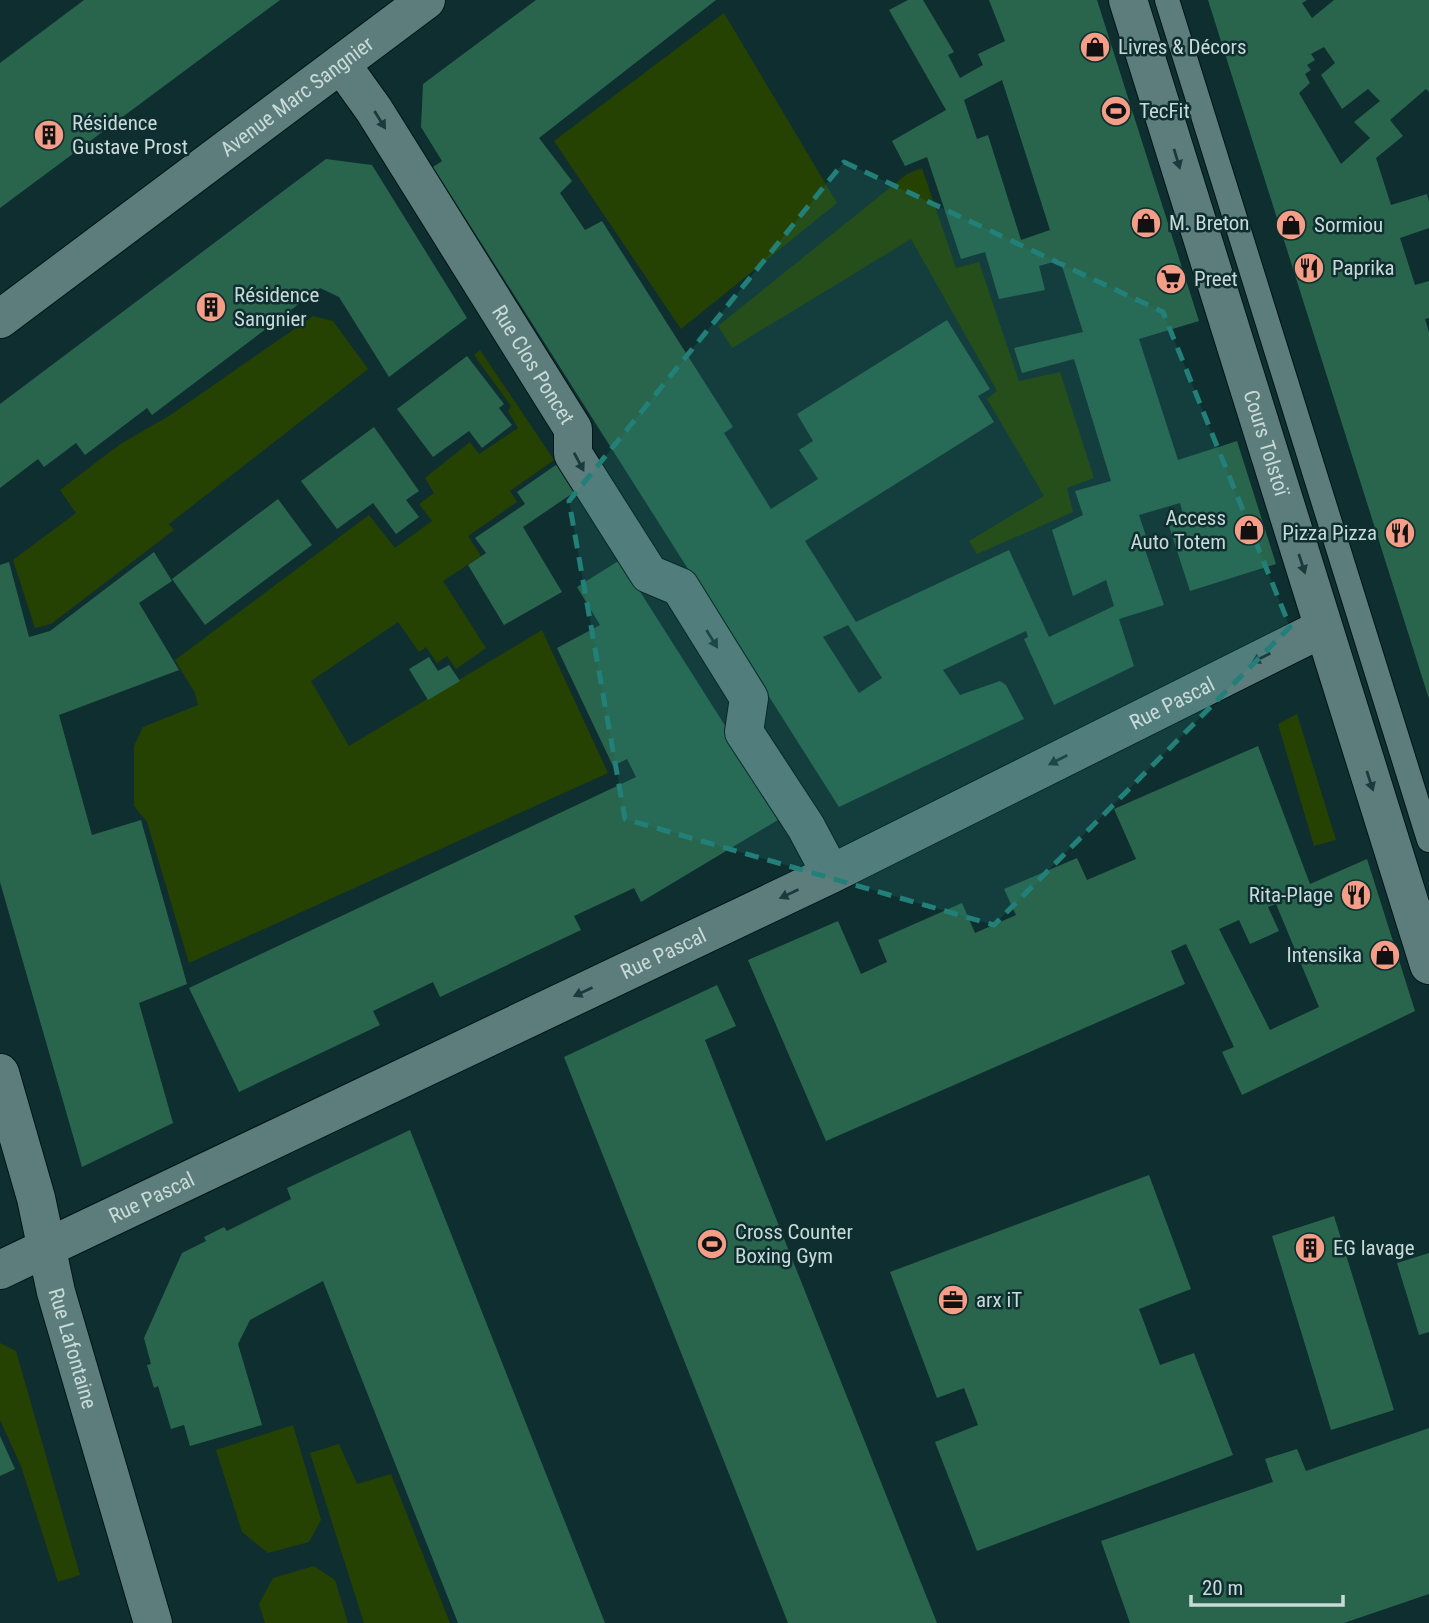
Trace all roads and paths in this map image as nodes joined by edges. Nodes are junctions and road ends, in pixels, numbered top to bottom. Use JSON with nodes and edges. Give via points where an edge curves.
{"nodes":[{"id":1,"x":426,"y":0,"type":"edge"},
{"id":2,"x":1128,"y":0,"type":"edge"},
{"id":3,"x":1167,"y":0,"type":"edge"},
{"id":4,"x":341,"y":64,"type":"junction"},
{"id":5,"x":0,"y":319,"type":"edge"},
{"id":6,"x":1323,"y":628,"type":"junction"},
{"id":7,"x":1429,"y":840,"type":"edge"},
{"id":8,"x":831,"y":874,"type":"junction"},
{"id":9,"x":1429,"y":965,"type":"edge"},
{"id":10,"x":0,"y":1073,"type":"edge"},
{"id":11,"x":47,"y":1247,"type":"junction"},
{"id":12,"x":0,"y":1270,"type":"edge"},
{"id":13,"x":153,"y":1623,"type":"edge"}],
"edges":[{"from":1,"to":4,"type":"street","name":"Avenue Marc Sangnier"},
{"from":2,"to":6,"type":"street","name":"Cours Tolstoï","one_way":true},
{"from":3,"to":7,"type":"lane","name":"Cours Tolstoï"},
{"from":4,"to":5,"type":"street","name":"Avenue Marc Sangnier"},
{"from":4,"to":8,"type":"street","name":"Rue Clos Poncet","one_way":true,"via":[[573,429],[573,454],[649,574],[680,587],[749,698],[744,732]]},
{"from":6,"to":8,"type":"street","name":"Rue Pascal","one_way":true},
{"from":6,"to":9,"type":"street","name":"Cours Tolstoï","one_way":true},
{"from":8,"to":11,"type":"street","name":"Rue Pascal","one_way":true},
{"from":10,"to":11,"type":"street","name":"Rue Lafontaine"},
{"from":11,"to":12,"type":"street","name":"Rue Pascal"},
{"from":11,"to":13,"type":"street","name":"Rue Lafontaine"}]}
